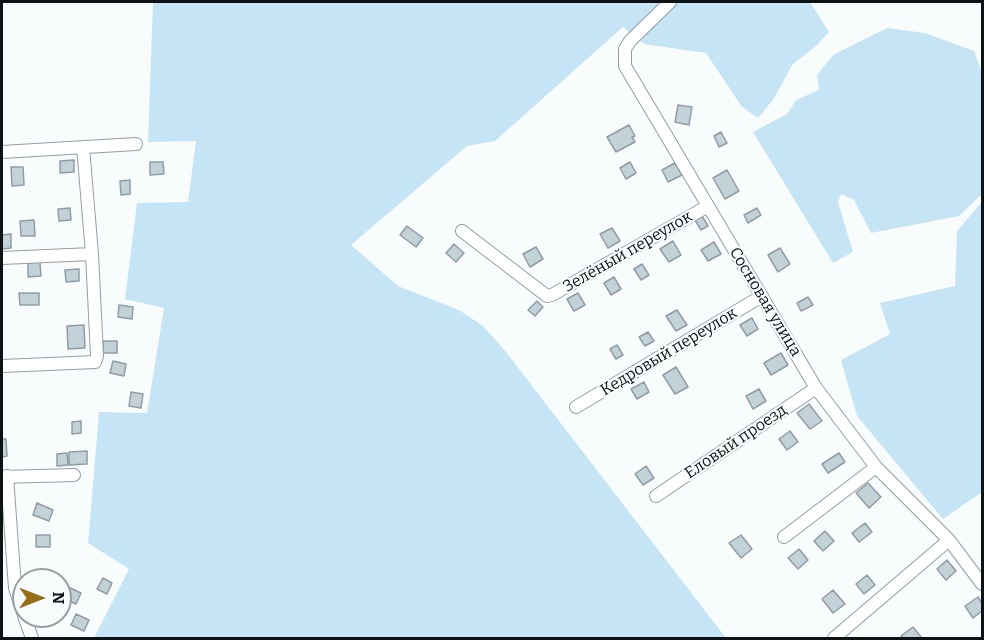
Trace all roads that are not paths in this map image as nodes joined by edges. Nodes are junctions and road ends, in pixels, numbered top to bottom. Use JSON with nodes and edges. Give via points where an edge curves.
{"nodes":[{"id":1,"x":670,"y":2,"type":"edge"},
{"id":2,"x":136,"y":144,"type":"dead end"},
{"id":3,"x":83,"y":147,"type":"junction"},
{"id":4,"x":2,"y":152,"type":"edge"},
{"id":5,"x":708,"y":206,"type":"junction"},
{"id":6,"x":462,"y":231,"type":"dead end"},
{"id":7,"x":92,"y":254,"type":"junction"},
{"id":8,"x":2,"y":258,"type":"edge"},
{"id":9,"x":762,"y":297,"type":"junction"},
{"id":10,"x":2,"y":366,"type":"edge"},
{"id":11,"x":816,"y":388,"type":"junction"},
{"id":12,"x":576,"y":407,"type":"dead end"},
{"id":13,"x":876,"y":467,"type":"junction"},
{"id":14,"x":74,"y":475,"type":"dead end"},
{"id":15,"x":4,"y":476,"type":"edge"},
{"id":16,"x":656,"y":496,"type":"dead end"},
{"id":17,"x":784,"y":537,"type":"dead end"},
{"id":18,"x":949,"y":540,"type":"junction"},
{"id":19,"x":13,"y":568,"type":"edge"},
{"id":20,"x":982,"y":584,"type":"edge"},
{"id":21,"x":834,"y":639,"type":"edge"}],
"edges":[{"from":1,"to":5,"type":"street","name":"Сосновая улица","via":[[630,41],[625,50],[625,66]]},
{"from":2,"to":3,"type":"street"},
{"from":3,"to":4,"type":"street"},
{"from":3,"to":7,"type":"street"},
{"from":5,"to":6,"type":"street","name":"Зелёный переулок","via":[[547,296]]},
{"from":5,"to":9,"type":"street","name":"Сосновая улица"},
{"from":7,"to":8,"type":"street"},
{"from":7,"to":10,"type":"street","via":[[95,362]]},
{"from":9,"to":11,"type":"street","name":"Сосновая улица"},
{"from":9,"to":12,"type":"street","name":"Кедровый переулок"},
{"from":11,"to":13,"type":"street","name":"Сосновая улица"},
{"from":11,"to":16,"type":"street","name":"Еловый проезд"},
{"from":13,"to":17,"type":"street"},
{"from":13,"to":18,"type":"street","name":"Сосновая улица"},
{"from":14,"to":15,"type":"street"},
{"from":15,"to":19,"type":"street"},
{"from":18,"to":20,"type":"street","name":"Сосновая улица"},
{"from":18,"to":21,"type":"street"}]}
